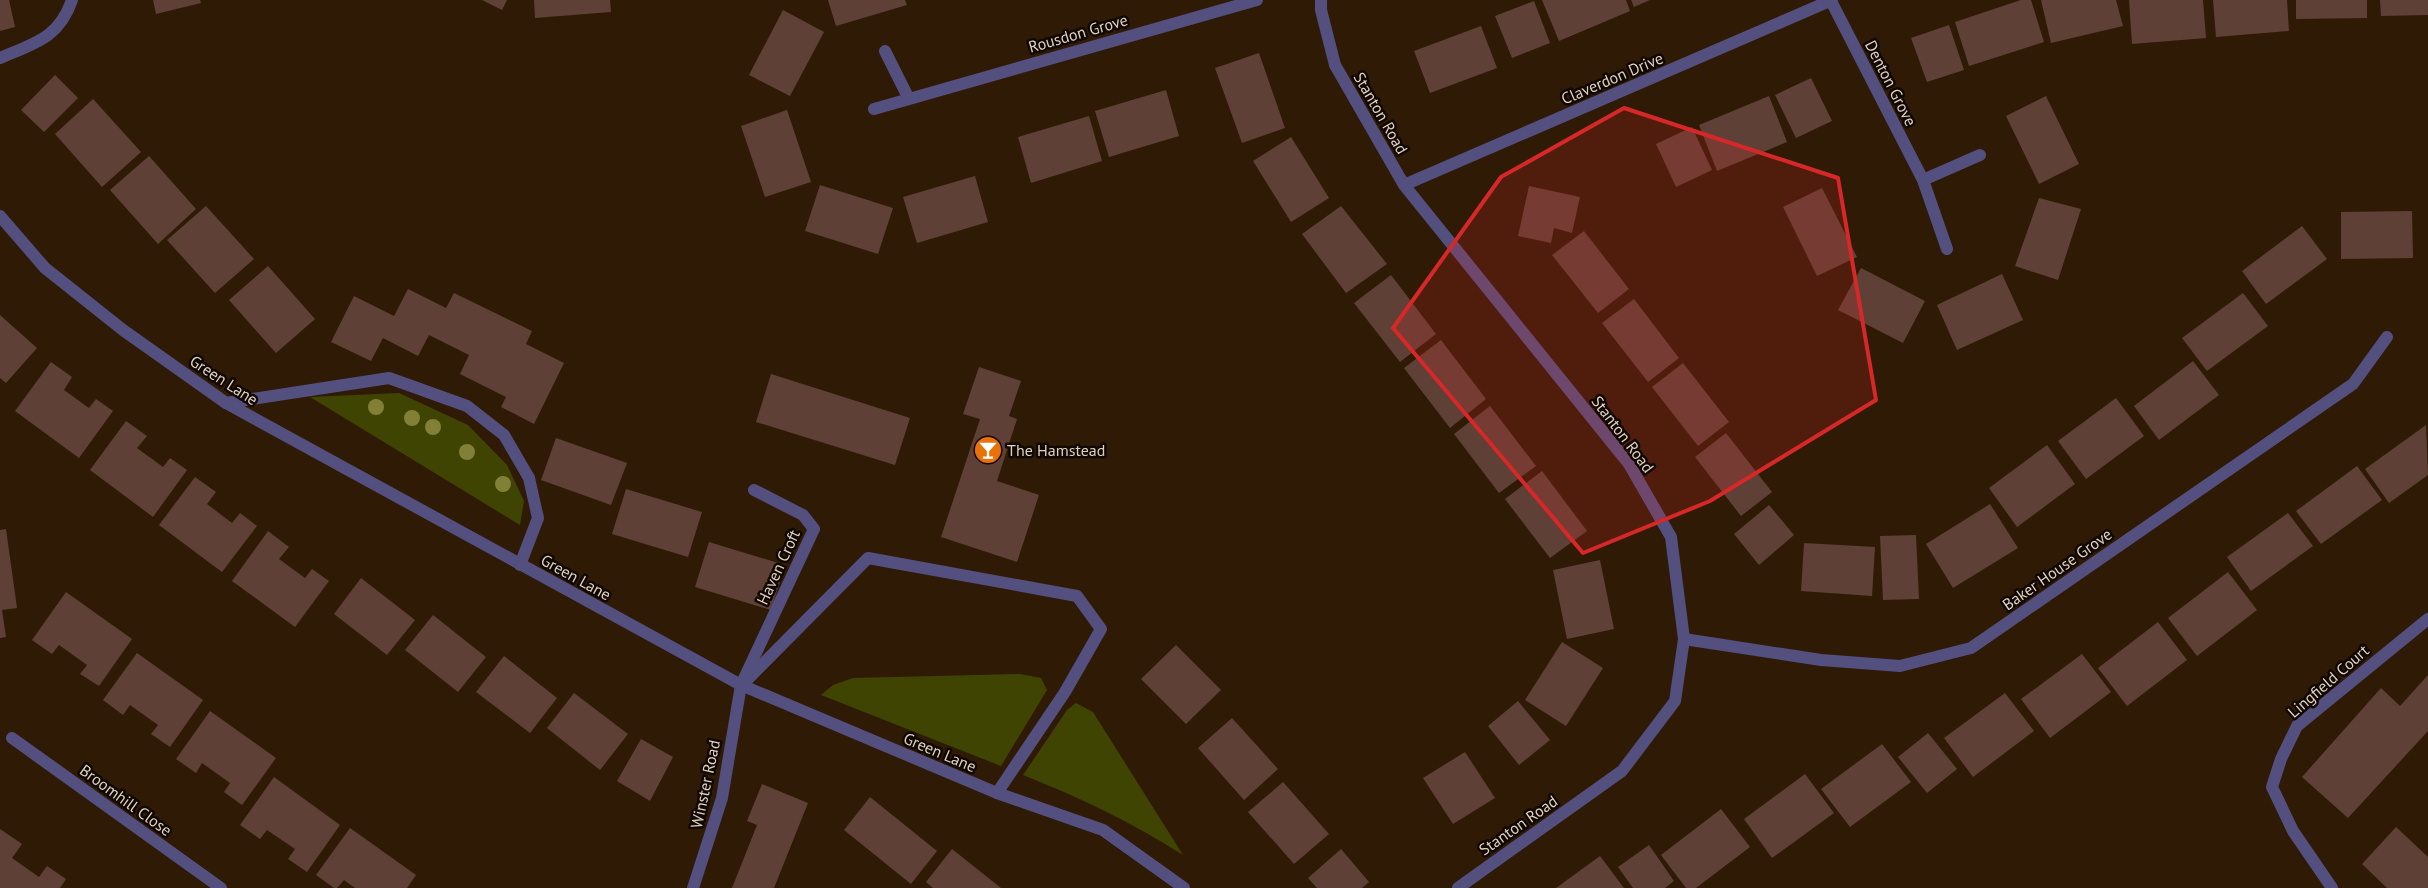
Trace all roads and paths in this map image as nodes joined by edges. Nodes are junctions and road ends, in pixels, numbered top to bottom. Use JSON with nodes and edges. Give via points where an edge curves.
{"nodes":[{"id":1,"x":72,"y":0,"type":"edge"},
{"id":2,"x":1257,"y":0,"type":"edge"},
{"id":3,"x":1321,"y":0,"type":"edge"},
{"id":4,"x":1832,"y":0,"type":"edge"},
{"id":5,"x":885,"y":51,"type":"dead end"},
{"id":6,"x":0,"y":58,"type":"edge"},
{"id":7,"x":908,"y":97,"type":"junction"},
{"id":8,"x":874,"y":109,"type":"dead end"},
{"id":9,"x":1980,"y":155,"type":"dead end"},
{"id":10,"x":1923,"y":180,"type":"junction"},
{"id":11,"x":1404,"y":185,"type":"junction"},
{"id":12,"x":0,"y":216,"type":"edge"},
{"id":13,"x":1947,"y":249,"type":"dead end"},
{"id":14,"x":2387,"y":337,"type":"dead end"},
{"id":15,"x":226,"y":403,"type":"junction"},
{"id":16,"x":754,"y":490,"type":"dead end"},
{"id":17,"x":520,"y":565,"type":"junction"},
{"id":18,"x":2428,"y":619,"type":"edge"},
{"id":19,"x":1684,"y":640,"type":"junction"},
{"id":20,"x":741,"y":686,"type":"junction"},
{"id":21,"x":12,"y":738,"type":"dead end"},
{"id":22,"x":997,"y":793,"type":"junction"},
{"id":23,"x":221,"y":888,"type":"edge"},
{"id":24,"x":693,"y":888,"type":"edge"},
{"id":25,"x":1184,"y":888,"type":"edge"},
{"id":26,"x":1458,"y":888,"type":"edge"},
{"id":27,"x":2332,"y":888,"type":"edge"}],
"edges":[{"from":1,"to":6,"type":"street","via":[[66,18],[43,40]]},
{"from":2,"to":7,"type":"street","name":"Rousdon Grove"},
{"from":3,"to":11,"type":"street","name":"Stanton Road","via":[[1335,65]]},
{"from":4,"to":10,"type":"street","name":"Denton Grove"},
{"from":4,"to":11,"type":"street","name":"Claverdon Drive"},
{"from":5,"to":7,"type":"street"},
{"from":7,"to":8,"type":"street","name":"Rousdon Grove"},
{"from":9,"to":10,"type":"street"},
{"from":10,"to":13,"type":"street","name":"Denton Grove"},
{"from":11,"to":19,"type":"street","name":"Stanton Road","via":[[1629,464],[1670,537]]},
{"from":12,"to":15,"type":"street","name":"Green Lane","via":[[45,268],[123,330]]},
{"from":14,"to":19,"type":"street","name":"Baker House Grove","via":[[2353,384],[1971,648],[1900,666],[1821,660]]},
{"from":15,"to":17,"type":"street","name":"Green Lane"},
{"from":15,"to":17,"type":"street","via":[[389,378],[467,406],[504,436],[529,478],[538,518]]},
{"from":16,"to":20,"type":"street","name":"Haven Croft","via":[[803,515],[814,529]]},
{"from":17,"to":20,"type":"street","name":"Green Lane"},
{"from":18,"to":27,"type":"street","name":"Lingfield Court","via":[[2297,726],[2281,759],[2272,787],[2293,830]]},
{"from":19,"to":26,"type":"street","name":"Stanton Road","via":[[1675,701],[1622,771]]},
{"from":20,"to":22,"type":"street","name":"Green Lane"},
{"from":20,"to":22,"type":"street","via":[[868,558],[1077,596],[1101,629],[1065,692]]},
{"from":20,"to":24,"type":"street","name":"Winster Road","via":[[722,798]]},
{"from":21,"to":23,"type":"street","name":"Broomhill Close"},
{"from":22,"to":25,"type":"street","name":"Green Lane","via":[[1103,830]]}]}
